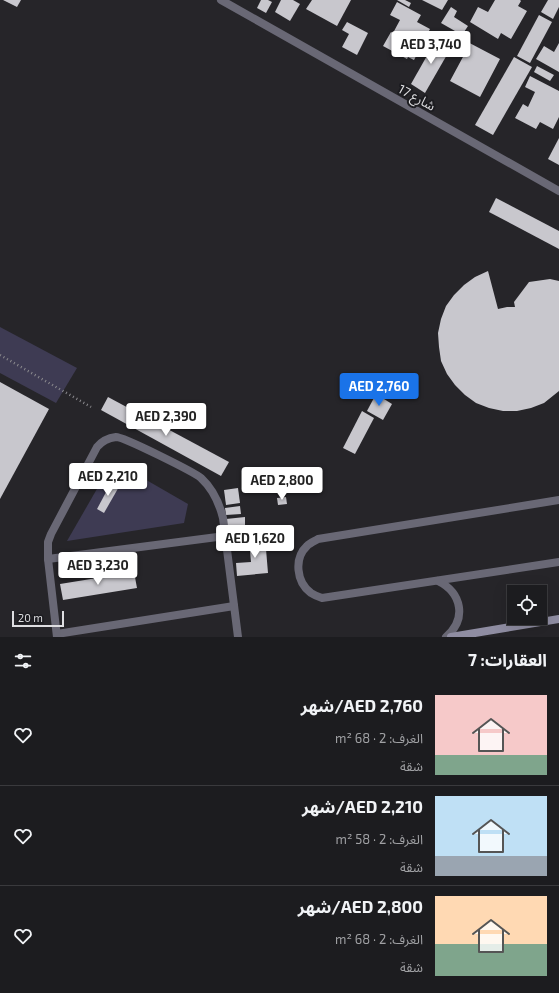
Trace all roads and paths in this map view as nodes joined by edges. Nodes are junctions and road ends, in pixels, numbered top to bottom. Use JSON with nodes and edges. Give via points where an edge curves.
{"nodes":[{"id":1,"x":221,"y":0,"type":"edge"},
{"id":2,"x":559,"y":191,"type":"edge"},
{"id":3,"x":0,"y":354,"type":"edge"},
{"id":4,"x":91,"y":407,"type":"dead end"},
{"id":5,"x":559,"y":500,"type":"edge"},
{"id":6,"x":225,"y":536,"type":"junction"},
{"id":7,"x":48,"y":559,"type":"junction"},
{"id":8,"x":559,"y":562,"type":"edge"},
{"id":9,"x":438,"y":581,"type":"junction"},
{"id":10,"x":234,"y":606,"type":"junction"},
{"id":11,"x":559,"y":619,"type":"edge"},
{"id":12,"x":57,"y":635,"type":"edge"},
{"id":13,"x":238,"y":637,"type":"edge"},
{"id":14,"x":446,"y":637,"type":"edge"},
{"id":15,"x":451,"y":637,"type":"edge"}],
"edges":[{"from":1,"to":2,"type":"street","name":"شارع 17"},
{"from":3,"to":4,"type":"path"},
{"from":5,"to":9,"type":"street","via":[[318,539],[307,546],[300,557],[298,570],[302,583],[310,593],[322,598]]},
{"from":6,"to":7,"type":"street"},
{"from":6,"to":7,"type":"street","via":[[218,502],[200,477],[121,438],[111,438],[97,447],[50,534]]},
{"from":6,"to":10,"type":"street"},
{"from":7,"to":12,"type":"street"},
{"from":8,"to":9,"type":"street"},
{"from":9,"to":14,"type":"street","via":[[452,590],[459,606],[456,624]]},
{"from":10,"to":12,"type":"street"},
{"from":10,"to":13,"type":"street"},
{"from":11,"to":15,"type":"street"}]}
